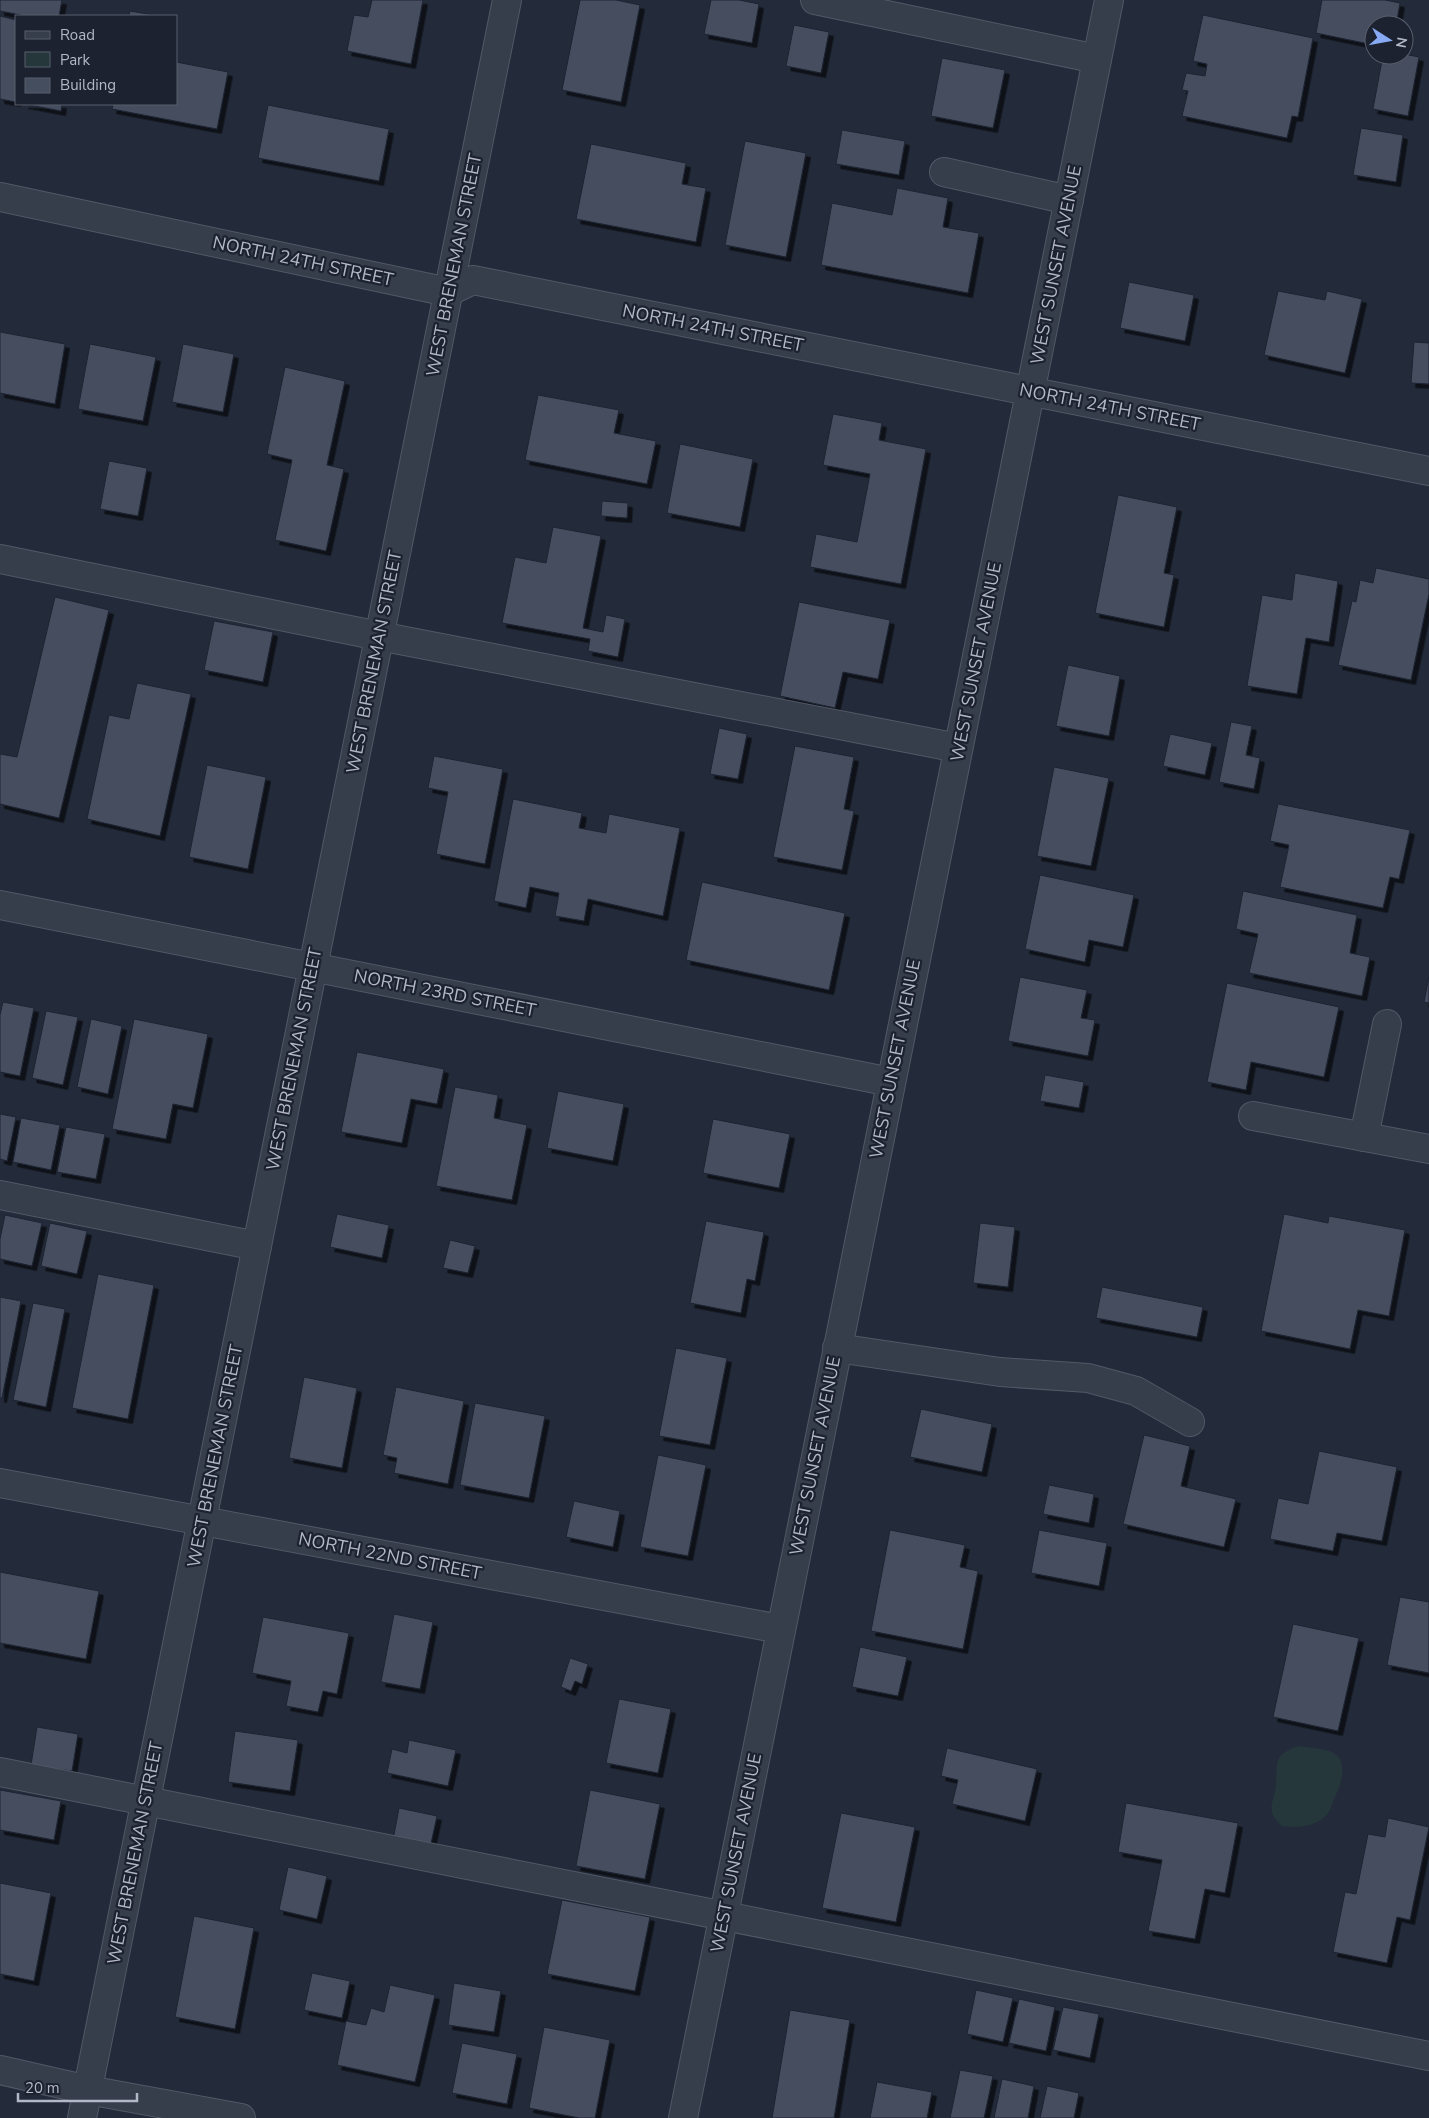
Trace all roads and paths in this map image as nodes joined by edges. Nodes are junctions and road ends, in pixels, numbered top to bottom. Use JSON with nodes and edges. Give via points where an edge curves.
{"nodes":[{"id":1,"x":507,"y":0,"type":"edge"},
{"id":2,"x":815,"y":0,"type":"edge"},
{"id":3,"x":1109,"y":0,"type":"edge"},
{"id":4,"x":1097,"y":59,"type":"junction"},
{"id":5,"x":944,"y":172,"type":"dead end"},
{"id":6,"x":0,"y":197,"type":"edge"},
{"id":7,"x":1069,"y":200,"type":"junction"},
{"id":8,"x":448,"y":292,"type":"junction"},
{"id":9,"x":1030,"y":391,"type":"junction"},
{"id":10,"x":1429,"y":470,"type":"edge"},
{"id":11,"x":0,"y":559,"type":"edge"},
{"id":12,"x":379,"y":636,"type":"junction"},
{"id":13,"x":958,"y":748,"type":"junction"},
{"id":14,"x":0,"y":905,"type":"edge"},
{"id":15,"x":313,"y":967,"type":"junction"},
{"id":16,"x":1387,"y":1024,"type":"dead end"},
{"id":17,"x":891,"y":1082,"type":"junction"},
{"id":18,"x":1252,"y":1116,"type":"dead end"},
{"id":19,"x":1364,"y":1138,"type":"junction"},
{"id":20,"x":1429,"y":1149,"type":"edge"},
{"id":21,"x":0,"y":1195,"type":"edge"},
{"id":22,"x":257,"y":1246,"type":"junction"},
{"id":23,"x":837,"y":1348,"type":"junction"},
{"id":24,"x":1190,"y":1422,"type":"dead end"},
{"id":25,"x":0,"y":1483,"type":"edge"},
{"id":26,"x":202,"y":1520,"type":"junction"},
{"id":27,"x":780,"y":1629,"type":"junction"},
{"id":28,"x":0,"y":1772,"type":"edge"},
{"id":29,"x":145,"y":1801,"type":"junction"},
{"id":30,"x":723,"y":1916,"type":"junction"},
{"id":31,"x":1429,"y":2056,"type":"edge"},
{"id":32,"x":0,"y":2070,"type":"edge"},
{"id":33,"x":88,"y":2090,"type":"junction"},
{"id":34,"x":82,"y":2118,"type":"edge"},
{"id":35,"x":242,"y":2118,"type":"edge"},
{"id":36,"x":683,"y":2118,"type":"edge"}],
"edges":[{"from":1,"to":8,"type":"street","name":"WEST BRENEMAN STREET"},
{"from":2,"to":4,"type":"street"},
{"from":3,"to":4,"type":"street","name":"WEST SUNSET AVENUE"},
{"from":4,"to":7,"type":"street","name":"WEST SUNSET AVENUE"},
{"from":5,"to":7,"type":"street"},
{"from":6,"to":8,"type":"street","name":"NORTH 24TH STREET"},
{"from":7,"to":9,"type":"street","name":"WEST SUNSET AVENUE"},
{"from":8,"to":9,"type":"street","name":"NORTH 24TH STREET","via":[[473,280]]},
{"from":8,"to":12,"type":"street","name":"WEST BRENEMAN STREET"},
{"from":9,"to":10,"type":"street","name":"NORTH 24TH STREET"},
{"from":9,"to":13,"type":"street","name":"WEST SUNSET AVENUE"},
{"from":11,"to":12,"type":"street"},
{"from":12,"to":13,"type":"street"},
{"from":12,"to":15,"type":"street","name":"WEST BRENEMAN STREET"},
{"from":13,"to":17,"type":"street","name":"WEST SUNSET AVENUE"},
{"from":14,"to":15,"type":"street","name":"NORTH 23RD STREET"},
{"from":15,"to":17,"type":"street","name":"NORTH 23RD STREET"},
{"from":15,"to":22,"type":"street","name":"WEST BRENEMAN STREET"},
{"from":16,"to":19,"type":"street"},
{"from":17,"to":23,"type":"street","name":"WEST SUNSET AVENUE"},
{"from":18,"to":19,"type":"street"},
{"from":19,"to":20,"type":"street"},
{"from":21,"to":22,"type":"street"},
{"from":22,"to":26,"type":"street","name":"WEST BRENEMAN STREET"},
{"from":23,"to":24,"type":"street","via":[[1000,1372],[1088,1378],[1136,1391]]},
{"from":23,"to":27,"type":"street","name":"WEST SUNSET AVENUE"},
{"from":25,"to":26,"type":"street","name":"NORTH 22ND STREET"},
{"from":26,"to":27,"type":"street","name":"NORTH 22ND STREET"},
{"from":26,"to":29,"type":"street","name":"WEST BRENEMAN STREET"},
{"from":27,"to":30,"type":"street","name":"WEST SUNSET AVENUE"},
{"from":28,"to":29,"type":"street"},
{"from":29,"to":30,"type":"street"},
{"from":29,"to":33,"type":"street","name":"WEST BRENEMAN STREET"},
{"from":30,"to":31,"type":"street"},
{"from":30,"to":36,"type":"street","name":"WEST SUNSET AVENUE"},
{"from":32,"to":33,"type":"street"},
{"from":33,"to":34,"type":"street","name":"WEST BRENEMAN STREET"},
{"from":33,"to":35,"type":"street"}]}
